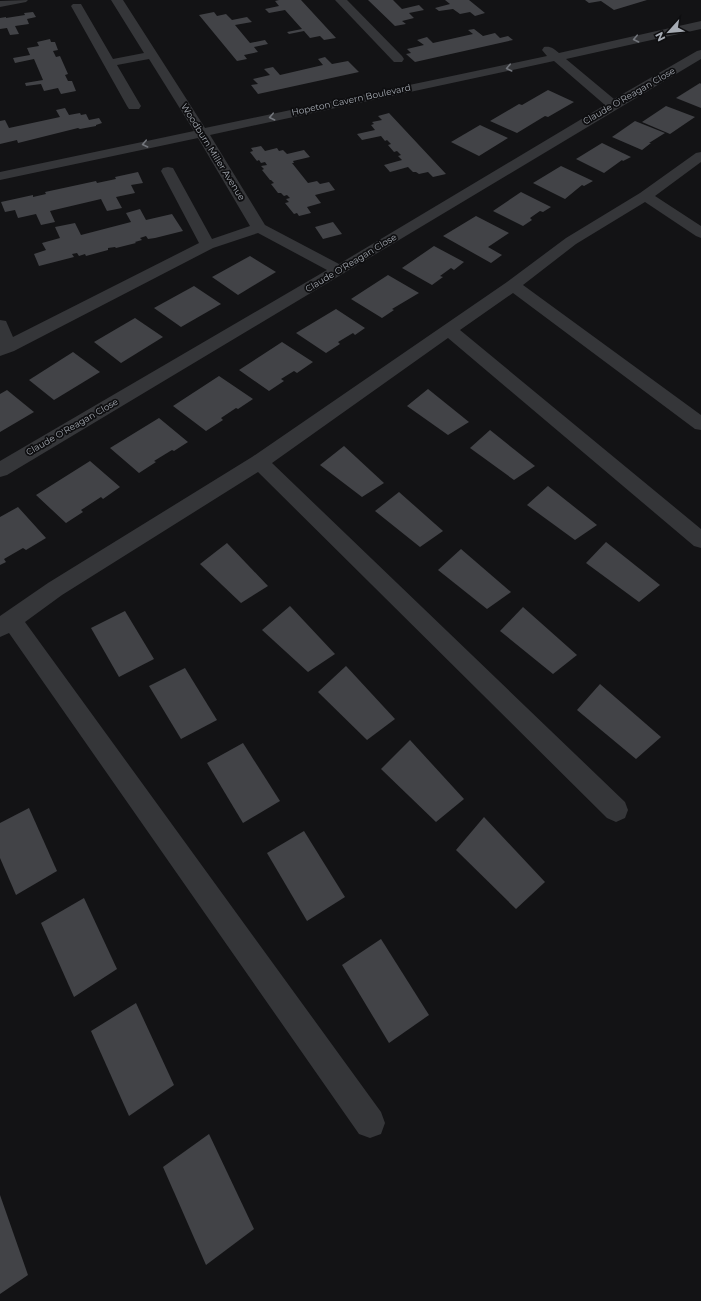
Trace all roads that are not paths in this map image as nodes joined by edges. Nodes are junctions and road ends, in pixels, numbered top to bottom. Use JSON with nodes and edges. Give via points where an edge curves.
{"nodes":[{"id":1,"x":22,"y":0,"type":"edge"},
{"id":2,"x":116,"y":0,"type":"edge"},
{"id":3,"x":341,"y":0,"type":"edge"},
{"id":4,"x":0,"y":4,"type":"edge"},
{"id":5,"x":77,"y":6,"type":"dead end"},
{"id":6,"x":701,"y":15,"type":"edge"},
{"id":7,"x":701,"y":25,"type":"edge"},
{"id":8,"x":546,"y":48,"type":"junction"},
{"id":9,"x":701,"y":54,"type":"edge"},
{"id":10,"x":152,"y":55,"type":"junction"},
{"id":11,"x":556,"y":56,"type":"junction"},
{"id":12,"x":398,"y":58,"type":"dead end"},
{"id":13,"x":109,"y":63,"type":"junction"},
{"id":14,"x":613,"y":105,"type":"junction"},
{"id":15,"x":134,"y":106,"type":"dead end"},
{"id":16,"x":226,"y":115,"type":"dead end"},
{"id":17,"x":210,"y":119,"type":"dead end"},
{"id":18,"x":179,"y":125,"type":"dead end"},
{"id":19,"x":198,"y":127,"type":"junction"},
{"id":20,"x":132,"y":135,"type":"dead end"},
{"id":21,"x":701,"y":156,"type":"edge"},
{"id":22,"x":0,"y":164,"type":"edge"},
{"id":23,"x":168,"y":171,"type":"dead end"},
{"id":24,"x":0,"y":176,"type":"edge"},
{"id":25,"x":645,"y":196,"type":"junction"},
{"id":26,"x":259,"y":228,"type":"junction"},
{"id":27,"x":701,"y":233,"type":"edge"},
{"id":28,"x":208,"y":245,"type":"junction"},
{"id":29,"x":339,"y":270,"type":"junction"},
{"id":30,"x":513,"y":285,"type":"junction"},
{"id":31,"x":0,"y":325,"type":"edge"},
{"id":32,"x":448,"y":330,"type":"junction"},
{"id":33,"x":4,"y":349,"type":"edge"},
{"id":34,"x":701,"y":424,"type":"edge"},
{"id":35,"x":259,"y":462,"type":"junction"},
{"id":36,"x":0,"y":470,"type":"edge"},
{"id":37,"x":701,"y":540,"type":"edge"},
{"id":38,"x":6,"y":624,"type":"edge"},
{"id":39,"x":616,"y":810,"type":"dead end"},
{"id":40,"x":370,"y":1123,"type":"dead end"}],
"edges":[{"from":1,"to":4,"type":"street"},
{"from":2,"to":10,"type":"street","name":"Woodburn Miller Avenue"},
{"from":3,"to":12,"type":"street"},
{"from":5,"to":13,"type":"street"},
{"from":6,"to":8,"type":"street","name":"Hopeton Cavern Boulevard"},
{"from":7,"to":11,"type":"street","name":"Hopeton Cavern Boulevard","one_way":true},
{"from":8,"to":11,"type":"street"},
{"from":8,"to":16,"type":"street","name":"Hopeton Cavern Boulevard"},
{"from":9,"to":14,"type":"street","name":"Claude O'Reagan Close"},
{"from":10,"to":13,"type":"street"},
{"from":10,"to":19,"type":"street","name":"Woodburn Miller Avenue"},
{"from":11,"to":14,"type":"street"},
{"from":11,"to":19,"type":"street","name":"Hopeton Cavern Boulevard","one_way":true},
{"from":13,"to":15,"type":"street"},
{"from":14,"to":29,"type":"street","name":"Claude O'Reagan Close"},
{"from":17,"to":19,"type":"street","name":"Hopeton Cavern Boulevard"},
{"from":18,"to":19,"type":"street","name":"Hopeton Cavern Boulevard"},
{"from":19,"to":24,"type":"street","name":"Hopeton Cavern Boulevard","one_way":true},
{"from":19,"to":26,"type":"street","name":"Woodburn Miller Avenue"},
{"from":20,"to":22,"type":"street"},
{"from":21,"to":25,"type":"street"},
{"from":23,"to":28,"type":"street"},
{"from":25,"to":27,"type":"street"},
{"from":25,"to":30,"type":"street","via":[[571,242]]},
{"from":26,"to":28,"type":"street"},
{"from":26,"to":29,"type":"street"},
{"from":28,"to":33,"type":"street"},
{"from":29,"to":36,"type":"street","name":"Claude O'Reagan Close"},
{"from":30,"to":32,"type":"street"},
{"from":30,"to":34,"type":"street"},
{"from":31,"to":33,"type":"street"},
{"from":32,"to":35,"type":"street"},
{"from":32,"to":37,"type":"street"},
{"from":35,"to":38,"type":"street","via":[[62,585]]},
{"from":35,"to":39,"type":"street"},
{"from":38,"to":40,"type":"street"}]}
